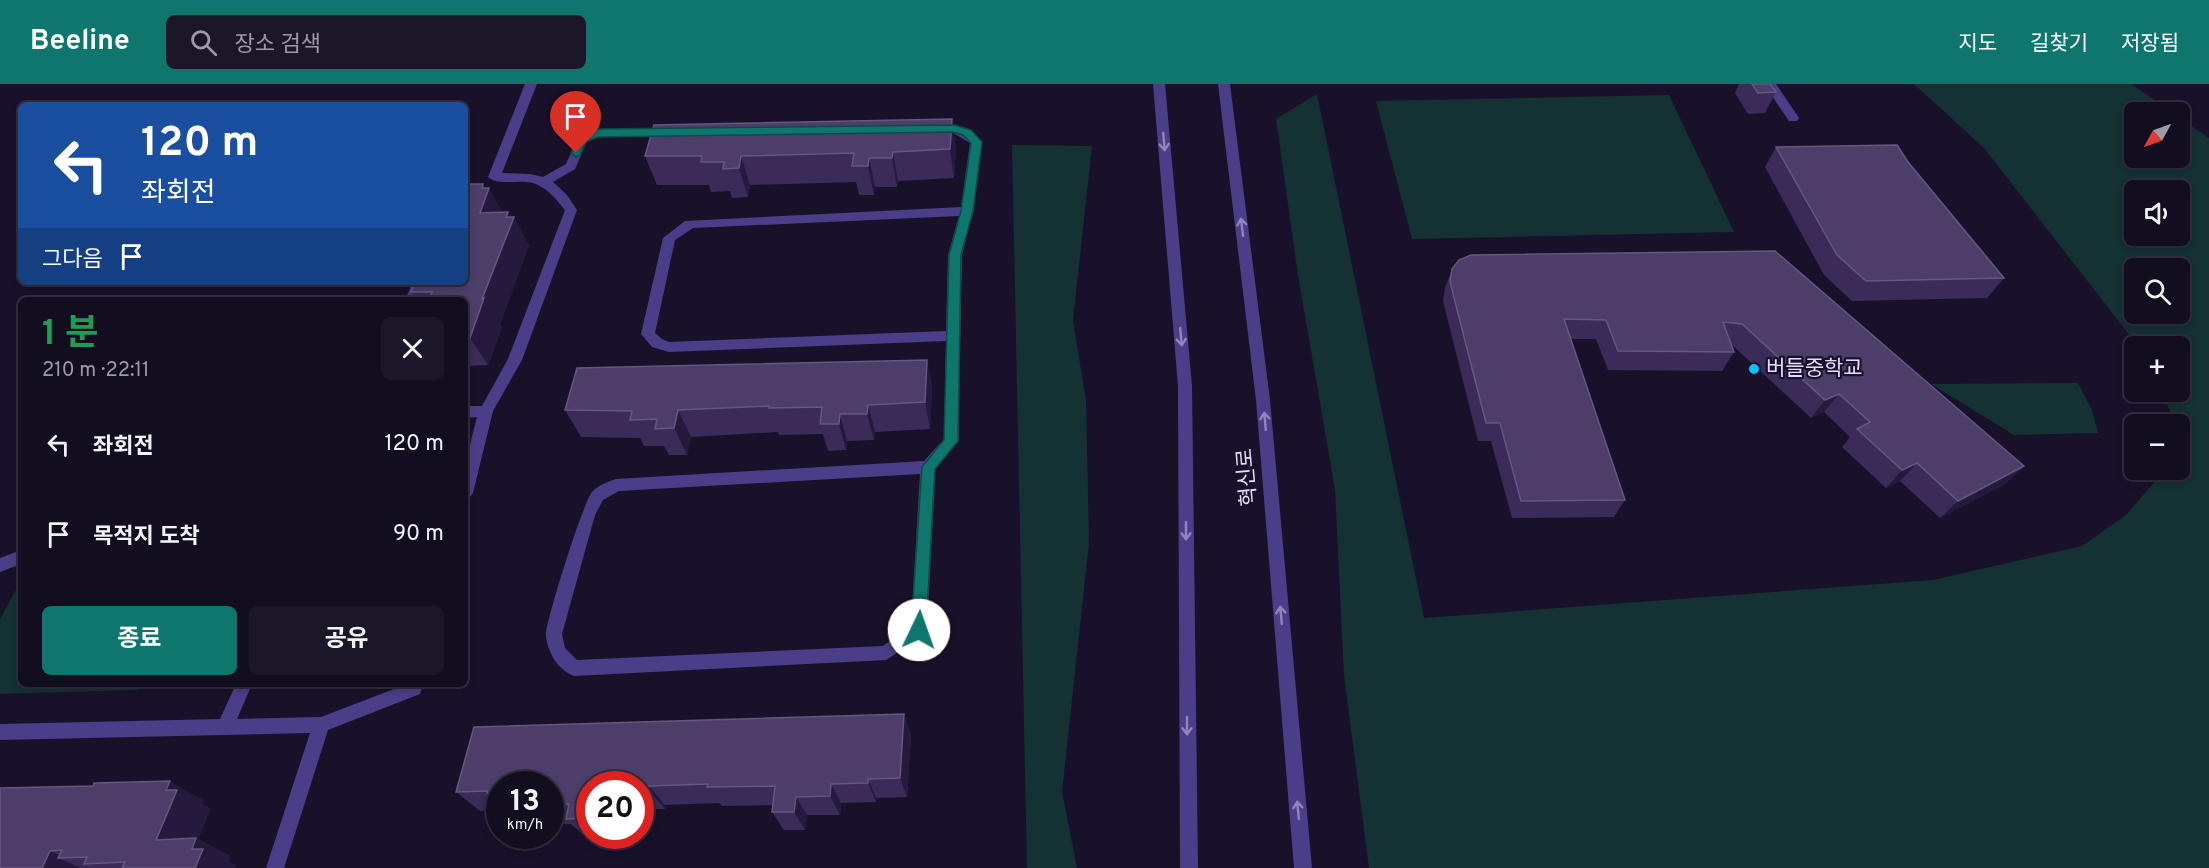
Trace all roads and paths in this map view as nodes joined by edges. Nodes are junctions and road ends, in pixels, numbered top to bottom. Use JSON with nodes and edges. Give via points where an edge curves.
{"nodes":[{"id":1,"x":531,"y":84,"type":"edge"},
{"id":2,"x":1159,"y":84,"type":"edge"},
{"id":3,"x":1224,"y":84,"type":"edge"},
{"id":4,"x":1770,"y":84,"type":"edge"},
{"id":5,"x":1793,"y":118,"type":"dead end"},
{"id":6,"x":918,"y":129,"type":"edge"},
{"id":7,"x":680,"y":132,"type":"edge"},
{"id":8,"x":544,"y":182,"type":"junction"},
{"id":9,"x":967,"y":211,"type":"junction"},
{"id":10,"x":953,"y":336,"type":"junction"},
{"id":11,"x":486,"y":411,"type":"junction"},
{"id":12,"x":468,"y":412,"type":"edge"},
{"id":13,"x":928,"y":467,"type":"junction"},
{"id":14,"x":468,"y":481,"type":"edge"},
{"id":15,"x":18,"y":558,"type":"edge"},
{"id":16,"x":0,"y":565,"type":"edge"},
{"id":17,"x":243,"y":687,"type":"edge"},
{"id":18,"x":414,"y":687,"type":"edge"},
{"id":19,"x":321,"y":725,"type":"junction"},
{"id":20,"x":225,"y":727,"type":"junction"},
{"id":21,"x":0,"y":732,"type":"edge"},
{"id":22,"x":275,"y":868,"type":"edge"},
{"id":23,"x":1189,"y":868,"type":"edge"},
{"id":24,"x":1303,"y":868,"type":"edge"}],
"edges":[{"from":1,"to":8,"type":"street","via":[[494,177],[528,176]]},
{"from":2,"to":23,"type":"street","one_way":true,"via":[[1185,386]]},
{"from":24,"to":3,"type":"street","name":"혁신로","one_way":true,"via":[[1263,400]]},
{"from":4,"to":5,"type":"street"},
{"from":6,"to":9,"type":"street","via":[[954,128],[976,142]]},
{"from":7,"to":8,"type":"street","via":[[597,133],[582,140],[571,166]]},
{"from":8,"to":11,"type":"street","via":[[559,193],[571,210],[515,360]]},
{"from":9,"to":10,"type":"street","via":[[955,255]]},
{"from":9,"to":10,"type":"street","via":[[690,224],[669,238],[648,334],[657,344],[669,347]]},
{"from":10,"to":13,"type":"street","via":[[951,441]]},
{"from":11,"to":12,"type":"street"},
{"from":11,"to":14,"type":"street"},
{"from":13,"to":13,"type":"street","via":[[919,630],[886,653],[574,668],[558,652],[554,634],[588,514],[598,496],[616,485]]},
{"from":15,"to":16,"type":"street"},
{"from":17,"to":20,"type":"street"},
{"from":18,"to":19,"type":"street"},
{"from":19,"to":20,"type":"street"},
{"from":19,"to":22,"type":"street"},
{"from":20,"to":21,"type":"street"}]}
